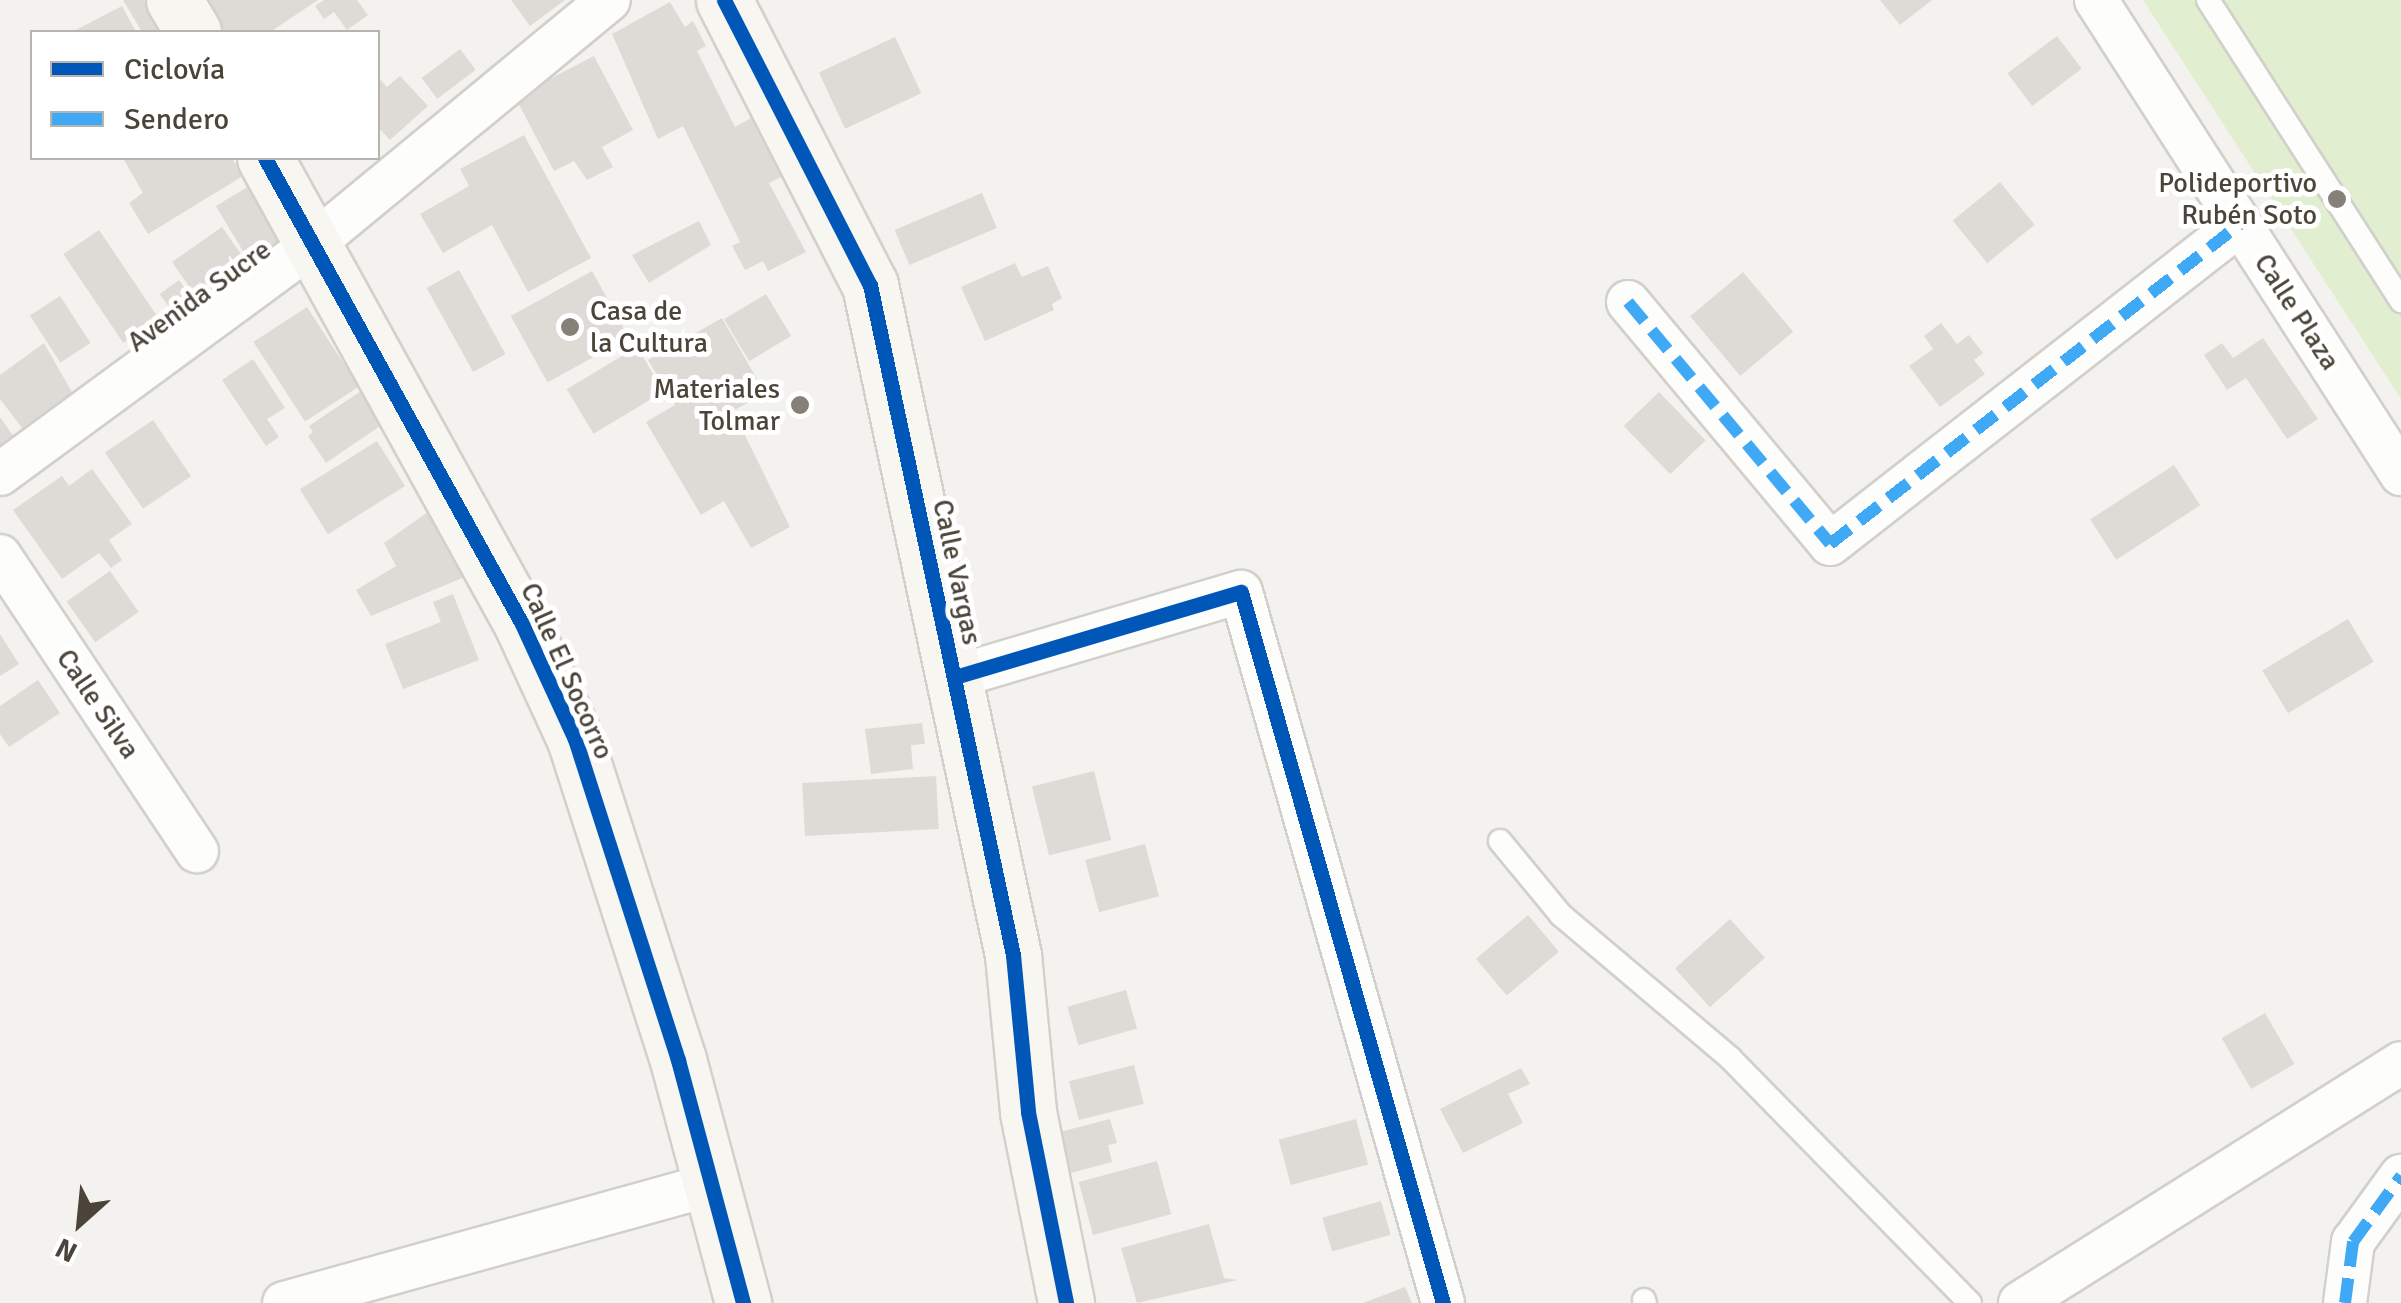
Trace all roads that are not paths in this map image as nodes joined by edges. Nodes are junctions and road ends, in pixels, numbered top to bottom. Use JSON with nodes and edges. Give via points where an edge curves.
{"nodes":[{"id":1,"x":174,"y":0,"type":"edge"},
{"id":2,"x":609,"y":0,"type":"edge"},
{"id":3,"x":724,"y":0,"type":"edge"},
{"id":4,"x":2096,"y":0,"type":"edge"},
{"id":5,"x":2208,"y":0,"type":"edge"},
{"id":6,"x":192,"y":30,"type":"edge"},
{"id":7,"x":266,"y":160,"type":"edge"},
{"id":8,"x":2240,"y":224,"type":"junction"},
{"id":9,"x":314,"y":243,"type":"junction"},
{"id":10,"x":2401,"y":301,"type":"edge"},
{"id":11,"x":1628,"y":302,"type":"dead end"},
{"id":12,"x":0,"y":474,"type":"edge"},
{"id":13,"x":2401,"y":474,"type":"edge"},
{"id":14,"x":0,"y":556,"type":"edge"},
{"id":15,"x":955,"y":677,"type":"junction"},
{"id":16,"x":1500,"y":841,"type":"dead end"},
{"id":17,"x":197,"y":851,"type":"dead end"},
{"id":18,"x":2401,"y":1062,"type":"edge"},
{"id":19,"x":2401,"y":1176,"type":"edge"},
{"id":20,"x":712,"y":1184,"type":"junction"},
{"id":21,"x":284,"y":1303,"type":"edge"},
{"id":22,"x":743,"y":1303,"type":"edge"},
{"id":23,"x":1066,"y":1303,"type":"edge"},
{"id":24,"x":1443,"y":1303,"type":"edge"},
{"id":25,"x":1970,"y":1303,"type":"edge"},
{"id":26,"x":2020,"y":1303,"type":"edge"},
{"id":27,"x":2345,"y":1303,"type":"edge"}],
"edges":[{"from":1,"to":6,"type":"street"},
{"from":2,"to":9,"type":"street","name":"Avenida Sucre"},
{"from":3,"to":15,"type":"street","name":"Calle Vargas","via":[[870,285]]},
{"from":4,"to":8,"type":"street","name":"Calle Plaza"},
{"from":5,"to":10,"type":"lane"},
{"from":7,"to":9,"type":"street","name":"Calle El Socorro"},
{"from":8,"to":11,"type":"street","via":[[1830,544]]},
{"from":8,"to":13,"type":"street","name":"Calle Plaza"},
{"from":9,"to":12,"type":"street","name":"Avenida Sucre"},
{"from":9,"to":20,"type":"street","name":"Calle El Socorro","via":[[522,624],[576,739]]},
{"from":14,"to":17,"type":"street","name":"Calle Silva"},
{"from":15,"to":23,"type":"street","name":"Calle Vargas","via":[[1013,955],[1028,1112]]},
{"from":15,"to":24,"type":"street","via":[[1241,592]]},
{"from":16,"to":25,"type":"lane","via":[[1562,915],[1730,1058]]},
{"from":18,"to":26,"type":"street"},
{"from":19,"to":27,"type":"street","via":[[2353,1242]]},
{"from":20,"to":21,"type":"street"},
{"from":20,"to":22,"type":"street","name":"Calle El Socorro"}]}
